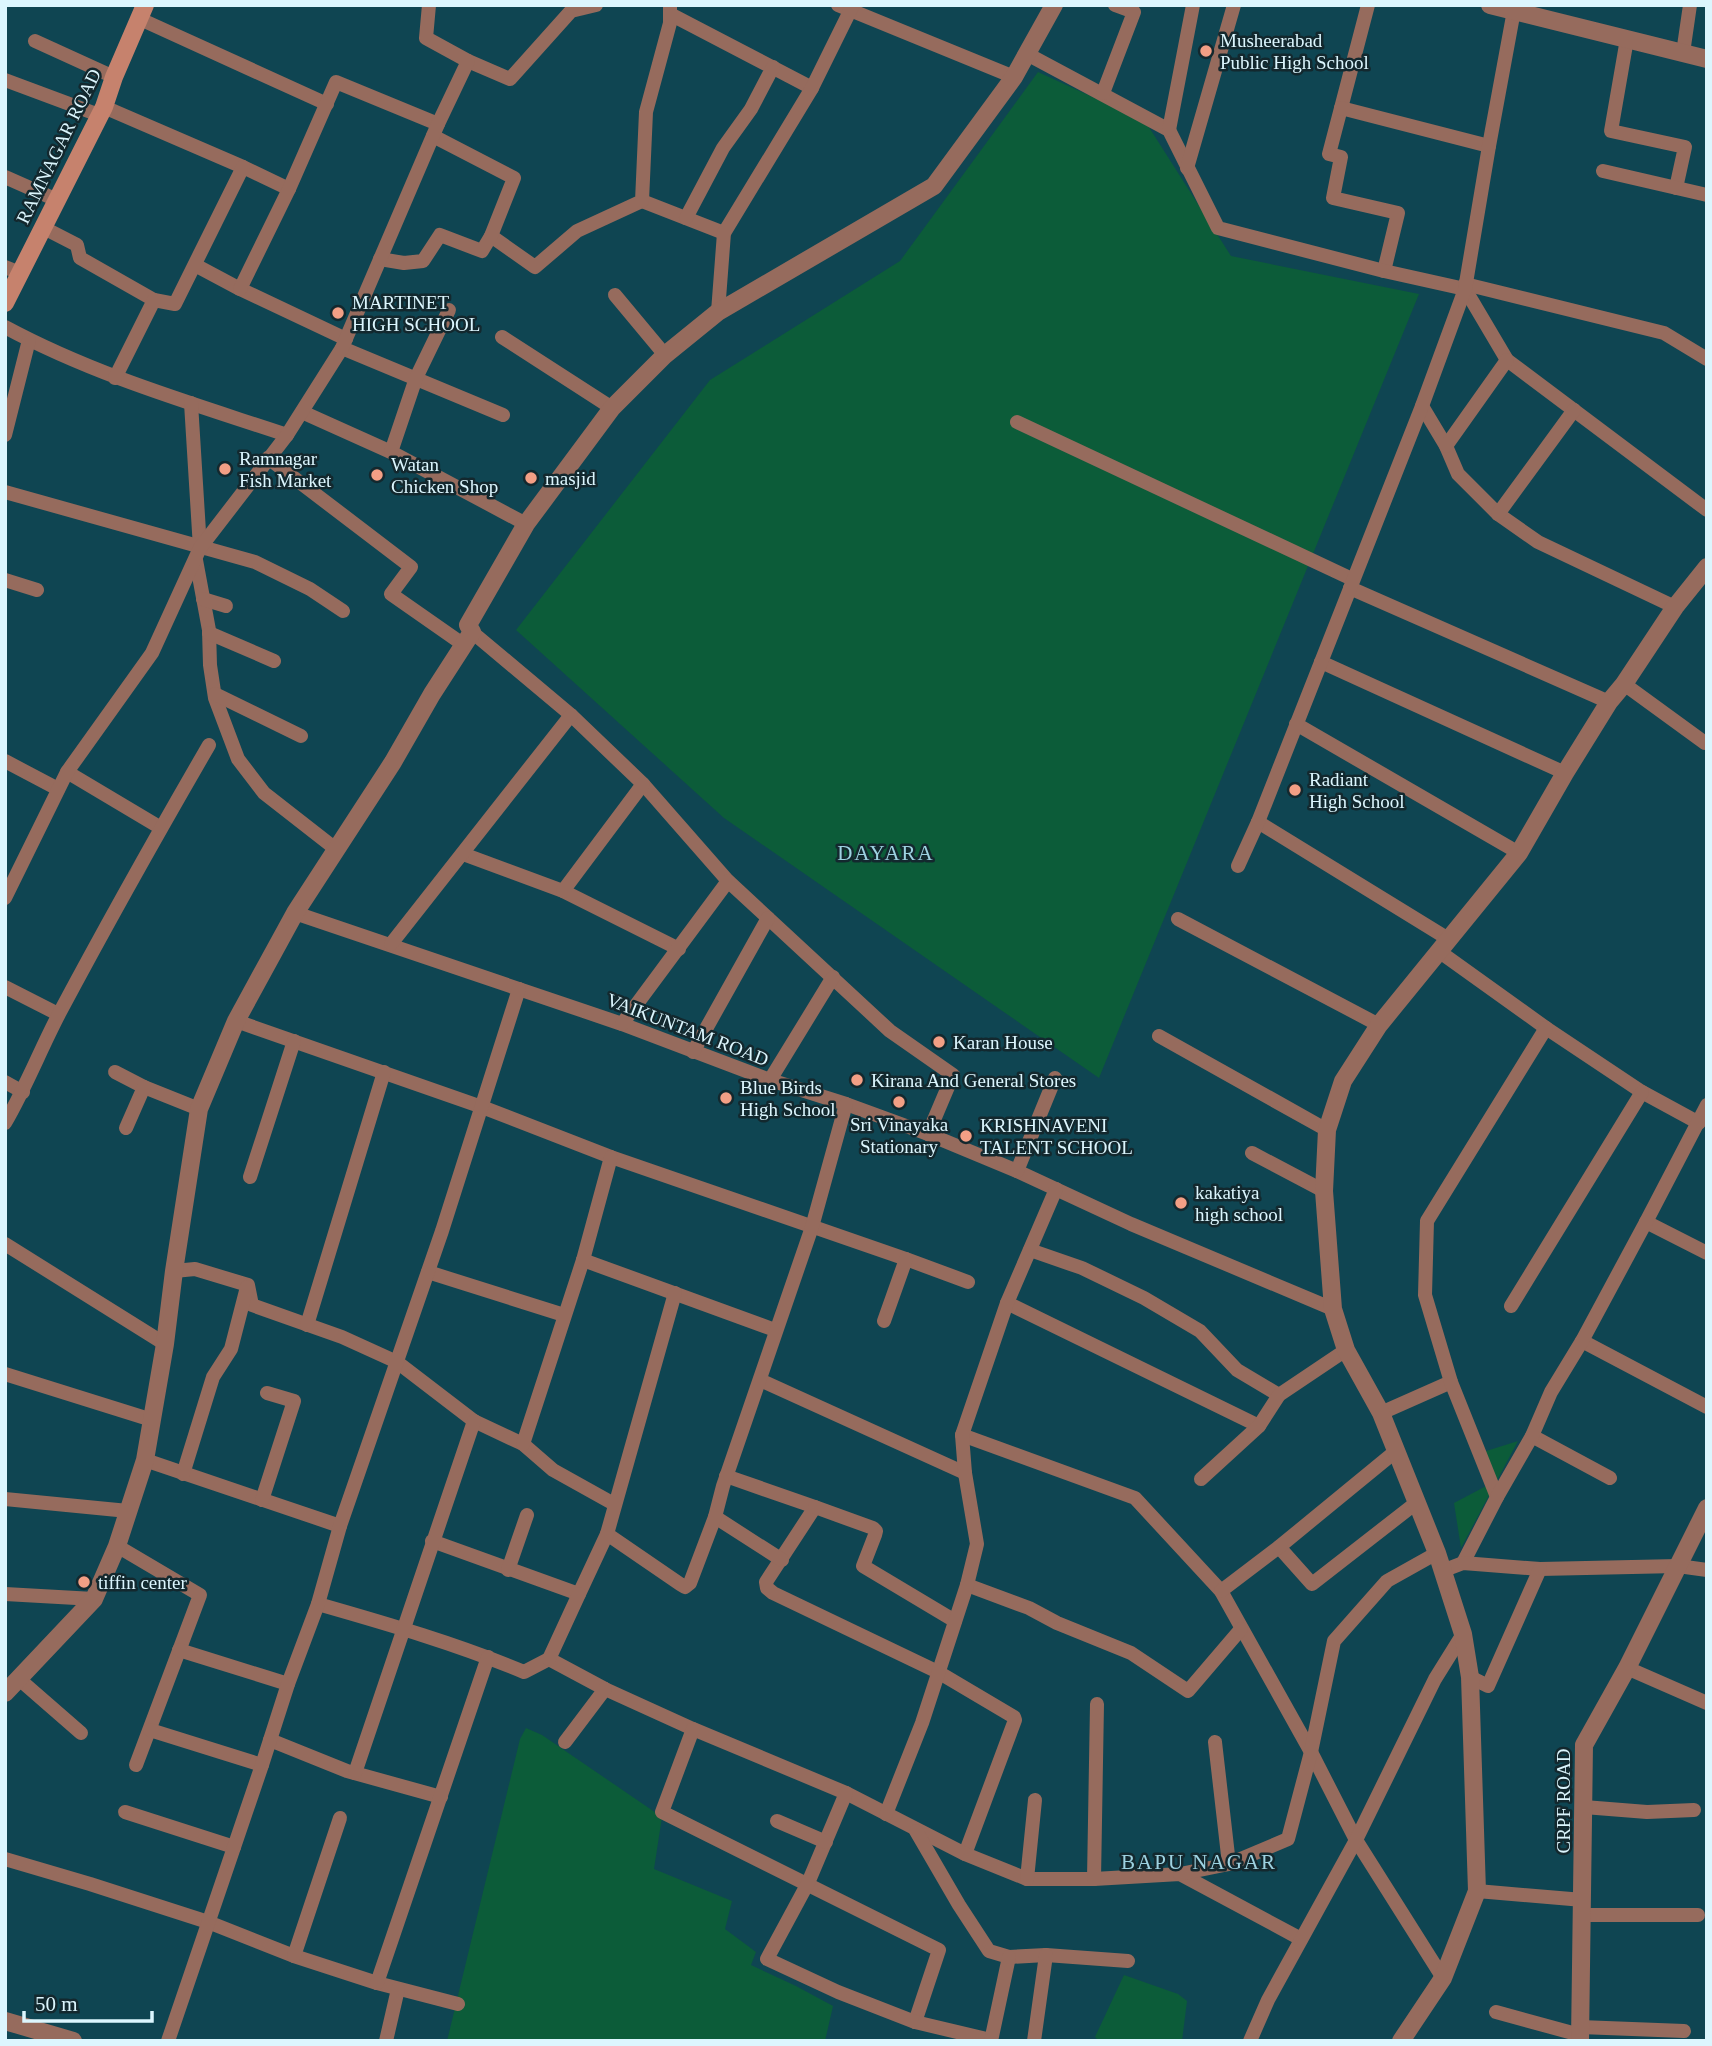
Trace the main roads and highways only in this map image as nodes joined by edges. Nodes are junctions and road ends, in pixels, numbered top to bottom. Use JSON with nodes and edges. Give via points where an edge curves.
{"nodes":[{"id":1,"x":139,"y":10,"type":"edge"},
{"id":2,"x":13,"y":270,"type":"edge"},
{"id":3,"x":5,"y":303,"type":"edge"}],
"edges":[{"from":1,"to":2,"type":"main road","name":"RAMNAGAR ROAD","via":[[102,111],[42,227]]},
{"from":2,"to":3,"type":"main road","name":"RAMNAGAR ROAD"}]}
